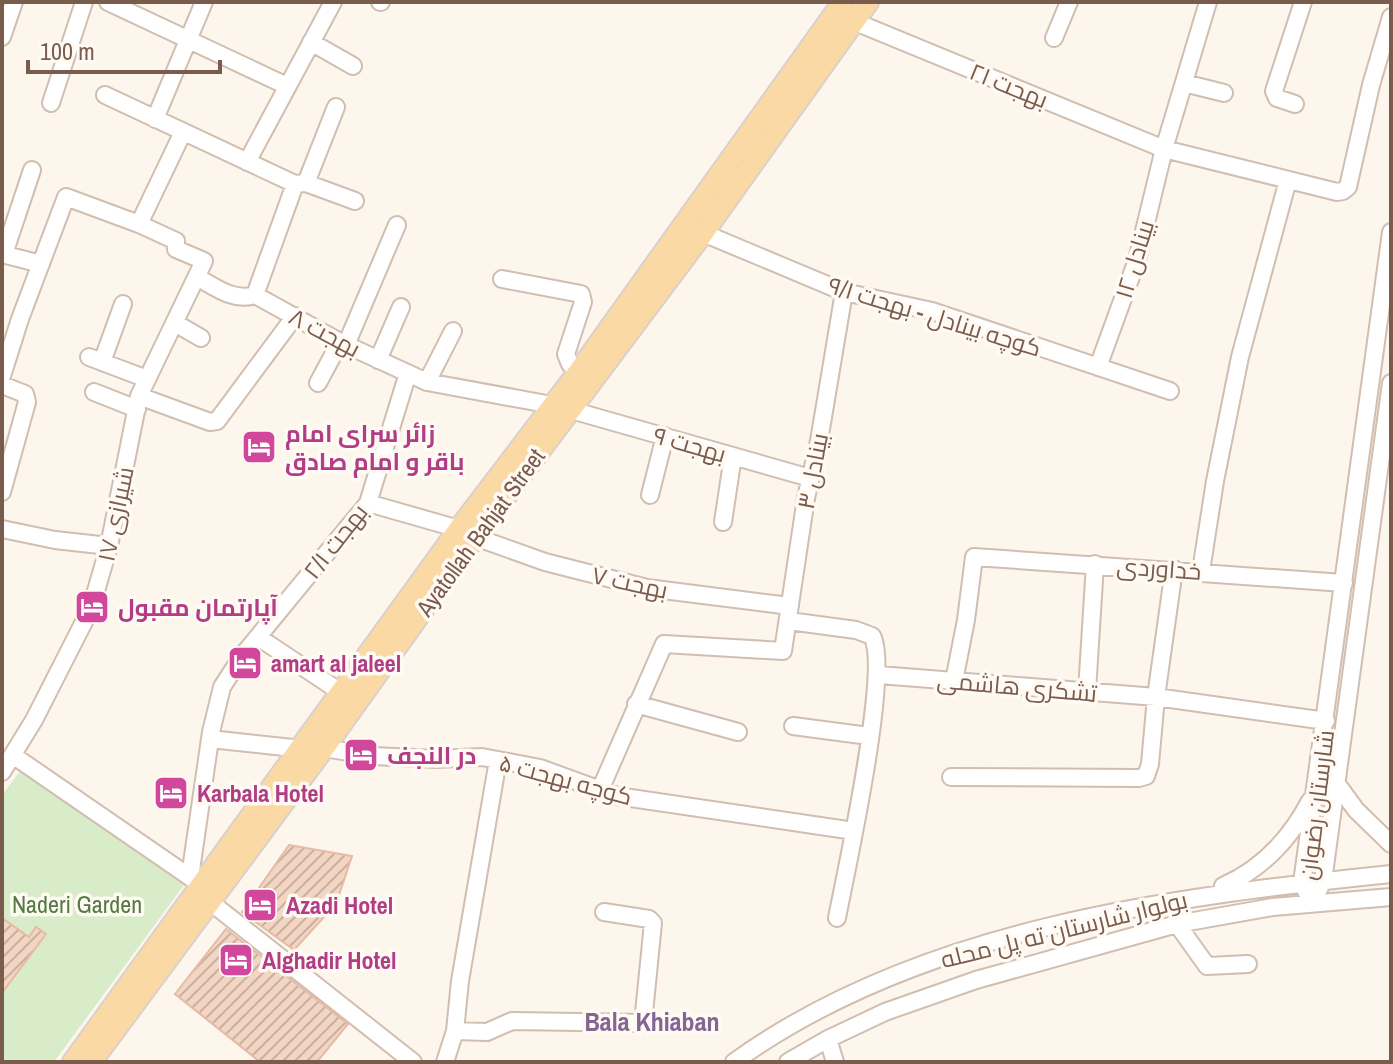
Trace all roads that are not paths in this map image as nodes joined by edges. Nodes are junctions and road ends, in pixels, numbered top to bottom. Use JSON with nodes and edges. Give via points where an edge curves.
{"nodes":[{"id":1,"x":14,"y":2,"type":"edge"},
{"id":2,"x":84,"y":2,"type":"edge"},
{"id":3,"x":110,"y":2,"type":"edge"},
{"id":4,"x":204,"y":2,"type":"edge"},
{"id":5,"x":333,"y":2,"type":"edge"},
{"id":6,"x":843,"y":2,"type":"edge"},
{"id":7,"x":868,"y":2,"type":"edge"},
{"id":8,"x":1069,"y":2,"type":"edge"},
{"id":9,"x":1208,"y":2,"type":"edge"},
{"id":10,"x":1303,"y":2,"type":"edge"},
{"id":11,"x":1391,"y":17,"type":"edge"},
{"id":12,"x":853,"y":21,"type":"junction"},
{"id":13,"x":2,"y":37,"type":"edge"},
{"id":14,"x":1054,"y":38,"type":"dead end"},
{"id":15,"x":188,"y":41,"type":"junction"},
{"id":16,"x":311,"y":42,"type":"junction"},
{"id":17,"x":353,"y":66,"type":"dead end"},
{"id":18,"x":1184,"y":83,"type":"junction"},
{"id":19,"x":287,"y":86,"type":"junction"},
{"id":20,"x":1224,"y":93,"type":"dead end"},
{"id":21,"x":105,"y":95,"type":"dead end"},
{"id":22,"x":51,"y":103,"type":"dead end"},
{"id":23,"x":1295,"y":104,"type":"dead end"},
{"id":24,"x":336,"y":107,"type":"dead end"},
{"id":25,"x":155,"y":119,"type":"junction"},
{"id":26,"x":183,"y":132,"type":"junction"},
{"id":27,"x":1164,"y":149,"type":"junction"},
{"id":28,"x":247,"y":162,"type":"junction"},
{"id":29,"x":32,"y":170,"type":"dead end"},
{"id":30,"x":1288,"y":180,"type":"junction"},
{"id":31,"x":300,"y":184,"type":"junction"},
{"id":32,"x":355,"y":201,"type":"dead end"},
{"id":33,"x":139,"y":224,"type":"junction"},
{"id":34,"x":397,"y":225,"type":"dead end"},
{"id":35,"x":1391,"y":232,"type":"edge"},
{"id":36,"x":703,"y":233,"type":"junction"},
{"id":37,"x":3,"y":254,"type":"edge"},
{"id":38,"x":41,"y":264,"type":"junction"},
{"id":39,"x":197,"y":277,"type":"junction"},
{"id":40,"x":502,"y":279,"type":"dead end"},
{"id":41,"x":844,"y":292,"type":"junction"},
{"id":42,"x":255,"y":295,"type":"junction"},
{"id":43,"x":123,"y":304,"type":"dead end"},
{"id":44,"x":401,"y":307,"type":"dead end"},
{"id":45,"x":295,"y":316,"type":"junction"},
{"id":46,"x":175,"y":323,"type":"junction"},
{"id":47,"x":453,"y":331,"type":"dead end"},
{"id":48,"x":201,"y":338,"type":"dead end"},
{"id":49,"x":343,"y":344,"type":"junction"},
{"id":50,"x":378,"y":360,"type":"junction"},
{"id":51,"x":1098,"y":367,"type":"junction"},
{"id":52,"x":580,"y":370,"type":"junction"},
{"id":53,"x":408,"y":373,"type":"junction"},
{"id":54,"x":2,"y":376,"type":"edge"},
{"id":55,"x":147,"y":379,"type":"junction"},
{"id":56,"x":427,"y":382,"type":"junction"},
{"id":57,"x":318,"y":383,"type":"dead end"},
{"id":58,"x":1391,"y":383,"type":"edge"},
{"id":59,"x":2,"y":385,"type":"edge"},
{"id":60,"x":1170,"y":391,"type":"dead end"},
{"id":61,"x":94,"y":392,"type":"dead end"},
{"id":62,"x":138,"y":402,"type":"junction"},
{"id":63,"x":1389,"y":406,"type":"edge"},
{"id":64,"x":561,"y":407,"type":"junction"},
{"id":65,"x":665,"y":436,"type":"junction"},
{"id":66,"x":733,"y":456,"type":"junction"},
{"id":67,"x":810,"y":478,"type":"junction"},
{"id":68,"x":2,"y":492,"type":"edge"},
{"id":69,"x":650,"y":495,"type":"dead end"},
{"id":70,"x":368,"y":503,"type":"junction"},
{"id":71,"x":723,"y":522,"type":"dead end"},
{"id":72,"x":2,"y":529,"type":"edge"},
{"id":73,"x":467,"y":533,"type":"junction"},
{"id":74,"x":109,"y":546,"type":"junction"},
{"id":75,"x":1095,"y":564,"type":"junction"},
{"id":76,"x":1174,"y":569,"type":"junction"},
{"id":77,"x":1201,"y":571,"type":"junction"},
{"id":78,"x":1344,"y":583,"type":"junction"},
{"id":79,"x":789,"y":614,"type":"junction"},
{"id":80,"x":258,"y":637,"type":"junction"},
{"id":81,"x":879,"y":675,"type":"junction"},
{"id":82,"x":954,"y":681,"type":"junction"},
{"id":83,"x":1087,"y":691,"type":"junction"},
{"id":84,"x":342,"y":693,"type":"junction"},
{"id":85,"x":1156,"y":697,"type":"junction"},
{"id":86,"x":636,"y":704,"type":"junction"},
{"id":87,"x":1326,"y":721,"type":"junction"},
{"id":88,"x":793,"y":726,"type":"dead end"},
{"id":89,"x":738,"y":732,"type":"dead end"},
{"id":90,"x":869,"y":736,"type":"junction"},
{"id":91,"x":210,"y":739,"type":"junction"},
{"id":92,"x":324,"y":748,"type":"junction"},
{"id":93,"x":302,"y":749,"type":"junction"},
{"id":94,"x":14,"y":756,"type":"junction"},
{"id":95,"x":498,"y":760,"type":"junction"},
{"id":96,"x":2,"y":772,"type":"edge"},
{"id":97,"x":951,"y":777,"type":"dead end"},
{"id":98,"x":1337,"y":784,"type":"junction"},
{"id":99,"x":1316,"y":789,"type":"junction"},
{"id":100,"x":600,"y":790,"type":"junction"},
{"id":101,"x":854,"y":831,"type":"junction"},
{"id":102,"x":1391,"y":844,"type":"edge"},
{"id":103,"x":1391,"y":874,"type":"edge"},
{"id":104,"x":1323,"y":881,"type":"junction"},
{"id":105,"x":1302,"y":883,"type":"junction"},
{"id":106,"x":200,"y":888,"type":"junction"},
{"id":107,"x":1202,"y":895,"type":"junction"},
{"id":108,"x":1391,"y":897,"type":"edge"},
{"id":109,"x":1312,"y":903,"type":"junction"},
{"id":110,"x":604,"y":912,"type":"dead end"},
{"id":111,"x":837,"y":918,"type":"dead end"},
{"id":112,"x":1177,"y":924,"type":"junction"},
{"id":113,"x":1248,"y":964,"type":"dead end"},
{"id":114,"x":455,"y":1031,"type":"junction"},
{"id":115,"x":828,"y":1039,"type":"junction"},
{"id":116,"x":73,"y":1062,"type":"edge"},
{"id":117,"x":91,"y":1062,"type":"edge"},
{"id":118,"x":413,"y":1062,"type":"edge"},
{"id":119,"x":445,"y":1062,"type":"edge"},
{"id":120,"x":734,"y":1062,"type":"edge"},
{"id":121,"x":788,"y":1062,"type":"edge"},
{"id":122,"x":835,"y":1062,"type":"edge"}],
"edges":[{"from":1,"to":13,"type":"street"},
{"from":2,"to":22,"type":"street"},
{"from":3,"to":15,"type":"street"},
{"from":4,"to":15,"type":"street"},
{"from":5,"to":16,"type":"street"},
{"from":6,"to":52,"type":"main road","name":"Ayatollah Bahjat Street"},
{"from":7,"to":12,"type":"main road","name":"Ayatollah Bahjat Street"},
{"from":8,"to":14,"type":"street"},
{"from":9,"to":18,"type":"street","name":"بینادل ۱۲"},
{"from":10,"to":23,"type":"street","via":[[1274,91],[1277,98]]},
{"from":11,"to":30,"type":"street","name":"بهجت ۲۱","via":[[1348,187],[1337,192]]},
{"from":12,"to":27,"type":"street","name":"بهجت ۲۱"},
{"from":12,"to":36,"type":"main road","name":"Ayatollah Bahjat Street"},
{"from":15,"to":19,"type":"street"},
{"from":15,"to":25,"type":"street"},
{"from":16,"to":17,"type":"street"},
{"from":16,"to":19,"type":"street"},
{"from":18,"to":20,"type":"street"},
{"from":18,"to":27,"type":"street","name":"بینادل ۱۲"},
{"from":19,"to":28,"type":"street"},
{"from":21,"to":25,"type":"street"},
{"from":24,"to":31,"type":"street"},
{"from":25,"to":26,"type":"street"},
{"from":26,"to":28,"type":"street"},
{"from":26,"to":33,"type":"street"},
{"from":27,"to":30,"type":"street","name":"بهجت ۲۱"},
{"from":27,"to":51,"type":"street","name":"بینادل ۱۲","via":[[1137,260]]},
{"from":28,"to":31,"type":"street"},
{"from":29,"to":37,"type":"street"},
{"from":30,"to":77,"type":"street","via":[[1240,357]]},
{"from":31,"to":32,"type":"street"},
{"from":31,"to":42,"type":"street"},
{"from":33,"to":38,"type":"street","via":[[66,197]]},
{"from":33,"to":39,"type":"street","via":[[176,241],[176,249],[201,258],[204,265]]},
{"from":34,"to":49,"type":"street"},
{"from":35,"to":78,"type":"street","name":"شارستان رضوان"},
{"from":36,"to":41,"type":"street","name":"کوچه بینادل - بهجت ۹/۱"},
{"from":36,"to":64,"type":"main road","name":"Ayatollah Bahjat Street"},
{"from":37,"to":38,"type":"street"},
{"from":38,"to":54,"type":"street"},
{"from":39,"to":42,"type":"street","name":"بهجت ۸","via":[[237,297]]},
{"from":39,"to":46,"type":"street","name":"شیرازی ۱۷"},
{"from":40,"to":52,"type":"street","via":[[581,294],[566,354]]},
{"from":41,"to":51,"type":"street","name":"کوچه بینادل - بهجت ۹/۱","via":[[932,311]]},
{"from":41,"to":67,"type":"street","name":"بینادل ۳"},
{"from":42,"to":45,"type":"street","name":"بهجت ۸"},
{"from":43,"to":55,"type":"street","via":[[96,359]]},
{"from":44,"to":50,"type":"street"},
{"from":45,"to":49,"type":"street","name":"بهجت ۸"},
{"from":45,"to":62,"type":"street","via":[[217,421]]},
{"from":46,"to":48,"type":"street"},
{"from":46,"to":55,"type":"street","name":"شیرازی ۱۷"},
{"from":47,"to":56,"type":"street"},
{"from":49,"to":50,"type":"street","name":"بهجت ۸"},
{"from":49,"to":57,"type":"street"},
{"from":50,"to":53,"type":"street","name":"بهجت ۸"},
{"from":51,"to":60,"type":"street","name":"کوچه بینادل - بهجت ۹/۱"},
{"from":52,"to":64,"type":"main road","name":"Ayatollah Bahjat Street"},
{"from":53,"to":56,"type":"street","name":"بهجت ۸"},
{"from":53,"to":70,"type":"street","name":"بهجت ۲/۱"},
{"from":55,"to":62,"type":"street","name":"شیرازی ۱۷"},
{"from":56,"to":64,"type":"street","name":"بهجت ۸"},
{"from":58,"to":63,"type":"street","name":"شارستان رضوان"},
{"from":59,"to":68,"type":"street","via":[[25,394],[27,402]]},
{"from":61,"to":62,"type":"street"},
{"from":62,"to":74,"type":"street","name":"شیرازی ۱۷"},
{"from":63,"to":98,"type":"street","name":"شارستان رضوان"},
{"from":64,"to":65,"type":"street","name":"بهجت ۹"},
{"from":64,"to":73,"type":"main road","name":"Ayatollah Bahjat Street"},
{"from":65,"to":66,"type":"street","name":"بهجت ۹"},
{"from":65,"to":69,"type":"street"},
{"from":66,"to":67,"type":"street","name":"بهجت ۹"},
{"from":66,"to":71,"type":"street"},
{"from":67,"to":79,"type":"street","name":"بینادل ۳"},
{"from":70,"to":73,"type":"street","name":"بهجت ۷"},
{"from":70,"to":80,"type":"street","name":"بهجت ۲/۱"},
{"from":72,"to":74,"type":"street"},
{"from":73,"to":79,"type":"street","name":"بهجت ۷","via":[[545,562],[647,588]]},
{"from":73,"to":84,"type":"main road","name":"Ayatollah Bahjat Street"},
{"from":73,"to":92,"type":"main road","name":"Ayatollah Bahjat Street"},
{"from":74,"to":94,"type":"street","name":"شیرازی ۱۷","via":[[91,608]]},
{"from":75,"to":76,"type":"street","name":"خداوردی"},
{"from":75,"to":82,"type":"street","name":"خداوردی","via":[[974,557]]},
{"from":75,"to":83,"type":"street"},
{"from":76,"to":77,"type":"street","name":"خداوردی"},
{"from":76,"to":85,"type":"street"},
{"from":77,"to":78,"type":"street","name":"خداوردی"},
{"from":78,"to":87,"type":"street","name":"شارستان رضوان"},
{"from":79,"to":81,"type":"street","name":"بهجت ۷","via":[[872,636]]},
{"from":79,"to":86,"type":"street","name":"بینادل ۳","via":[[783,651],[664,644]]},
{"from":80,"to":84,"type":"street"},
{"from":80,"to":91,"type":"street","name":"بهجت ۲/۱","via":[[222,687]]},
{"from":81,"to":82,"type":"street","name":"تشکری هاشمی"},
{"from":81,"to":90,"type":"street"},
{"from":82,"to":83,"type":"street","name":"تشکری هاشمی"},
{"from":83,"to":85,"type":"street","name":"تشکری هاشمی"},
{"from":84,"to":93,"type":"main road","name":"Ayatollah Bahjat Street"},
{"from":85,"to":87,"type":"street","name":"تشکری هاشمی"},
{"from":85,"to":97,"type":"street","via":[[1146,776]]},
{"from":86,"to":89,"type":"street"},
{"from":86,"to":100,"type":"street"},
{"from":87,"to":99,"type":"street","name":"شارستان رضوان"},
{"from":88,"to":90,"type":"street"},
{"from":90,"to":101,"type":"street"},
{"from":91,"to":93,"type":"street"},
{"from":91,"to":106,"type":"street","name":"بهجت ۲/۱"},
{"from":92,"to":95,"type":"street","name":"کوچه بهجت ۵","via":[[373,756]]},
{"from":92,"to":106,"type":"main road","name":"Ayatollah Bahjat Street"},
{"from":93,"to":106,"type":"main road","name":"Ayatollah Bahjat Street"},
{"from":94,"to":96,"type":"street","name":"شیرازی ۱۷"},
{"from":94,"to":106,"type":"street"},
{"from":95,"to":100,"type":"street","name":"کوچه بهجت ۵","via":[[540,768]]},
{"from":95,"to":114,"type":"street"},
{"from":98,"to":102,"type":"street"},
{"from":98,"to":104,"type":"street","name":"شارستان رضوان"},
{"from":99,"to":105,"type":"street","name":"شارستان رضوان"},
{"from":99,"to":107,"type":"street","via":[[1298,825],[1272,855],[1239,879]]},
{"from":100,"to":101,"type":"street","name":"کوچه بهجت ۵"},
{"from":101,"to":111,"type":"street"},
{"from":103,"to":104,"type":"street","name":"بولوار شارستان ته پل محله"},
{"from":104,"to":105,"type":"street","name":"بولوار شارستان ته پل محله"},
{"from":104,"to":109,"type":"street","name":"شارستان رضوان"},
{"from":105,"to":107,"type":"street","name":"بولوار شارستان ته پل محله"},
{"from":105,"to":109,"type":"street","name":"شارستان رضوان"},
{"from":106,"to":116,"type":"main road","name":"Ayatollah Bahjat Street"},
{"from":106,"to":117,"type":"main road","name":"Ayatollah Bahjat Street"},
{"from":106,"to":118,"type":"street"},
{"from":107,"to":120,"type":"street","name":"بولوار شارستان ته پل محله","via":[[966,949],[873,983]]},
{"from":108,"to":109,"type":"street","name":"بولوار شارستان ته پل محله"},
{"from":109,"to":112,"type":"street","name":"بولوار شارستان ته پل محله"},
{"from":110,"to":114,"type":"street","via":[[653,923],[643,1023],[512,1021],[487,1032]]},
{"from":112,"to":113,"type":"street","via":[[1207,966]]},
{"from":112,"to":115,"type":"street","name":"بولوار شارستان ته پل محله","via":[[976,980]]},
{"from":114,"to":119,"type":"street"},
{"from":115,"to":121,"type":"street","name":"بولوار شارستان ته پل محله"},
{"from":115,"to":122,"type":"street"}]}
